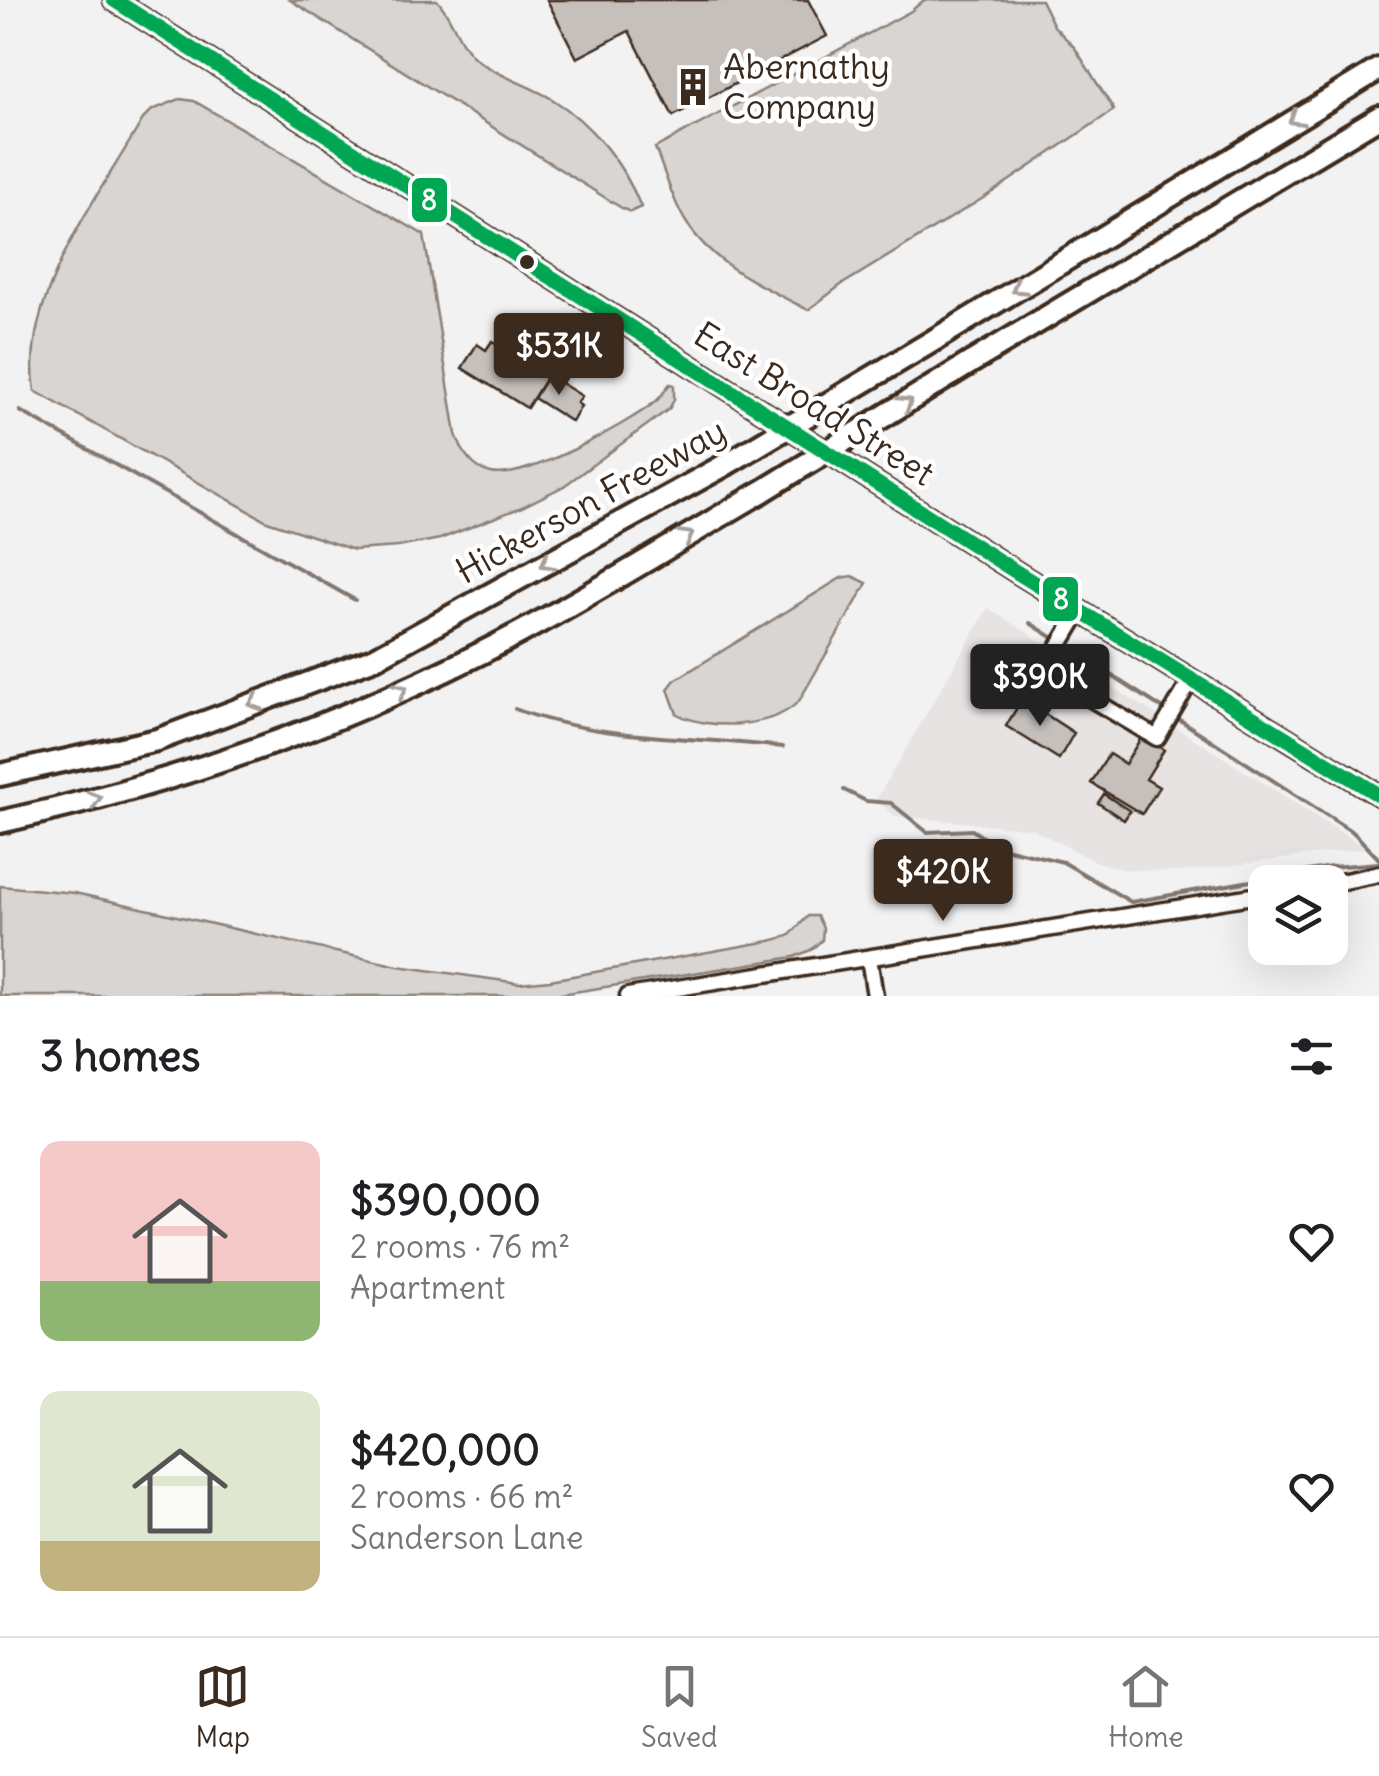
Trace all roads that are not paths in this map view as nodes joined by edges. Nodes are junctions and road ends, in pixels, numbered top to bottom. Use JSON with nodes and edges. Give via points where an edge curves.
{"nodes":[{"id":1,"x":114,"y":0,"type":"edge"},
{"id":2,"x":1379,"y":69,"type":"edge"},
{"id":3,"x":1379,"y":117,"type":"edge"},
{"id":4,"x":1379,"y":132,"type":"edge"},
{"id":5,"x":1158,"y":251,"type":"junction"},
{"id":6,"x":1080,"y":611,"type":"junction"},
{"id":7,"x":1192,"y":680,"type":"junction"},
{"id":8,"x":0,"y":775,"type":"edge"},
{"id":9,"x":1379,"y":795,"type":"edge"},
{"id":10,"x":0,"y":822,"type":"edge"},
{"id":11,"x":1379,"y":874,"type":"edge"},
{"id":12,"x":1348,"y":880,"type":"edge"},
{"id":13,"x":1248,"y":897,"type":"edge"},
{"id":14,"x":869,"y":958,"type":"junction"},
{"id":15,"x":628,"y":996,"type":"edge"},
{"id":16,"x":875,"y":996,"type":"edge"}],
"edges":[{"from":1,"to":6,"type":"main road","name":"East Broad Street"},
{"from":2,"to":8,"type":"highway","name":"Hickerson Freeway","one_way":true,"bridge":true,"via":[[725,466],[375,658],[157,740]]},
{"from":3,"to":5,"type":"highway"},
{"from":4,"to":5,"type":"highway"},
{"from":10,"to":5,"type":"highway","one_way":true,"bridge":true,"via":[[264,747],[545,620]]},
{"from":6,"to":7,"type":"main road","name":"East Broad Street"},
{"from":6,"to":7,"type":"street","via":[[1044,671],[1157,738]]},
{"from":7,"to":9,"type":"main road","name":"East Broad Street"},
{"from":11,"to":12,"type":"street"},
{"from":13,"to":14,"type":"street"},
{"from":14,"to":15,"type":"street"},
{"from":14,"to":16,"type":"street"}]}
